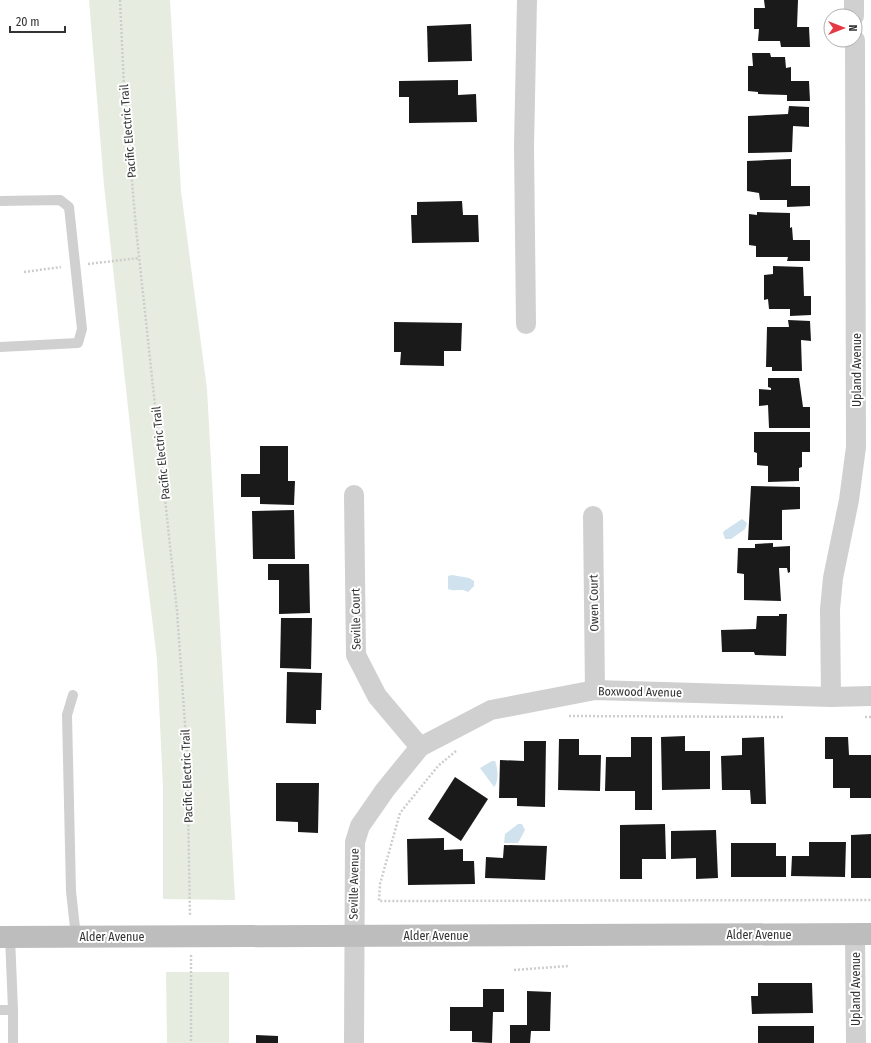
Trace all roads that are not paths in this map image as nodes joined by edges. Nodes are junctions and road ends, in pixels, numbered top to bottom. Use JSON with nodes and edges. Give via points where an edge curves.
{"nodes":[{"id":1,"x":527,"y":0,"type":"edge"},
{"id":2,"x":855,"y":48,"type":"edge"},
{"id":3,"x":0,"y":201,"type":"edge"},
{"id":4,"x":526,"y":324,"type":"dead end"},
{"id":5,"x":0,"y":347,"type":"edge"},
{"id":6,"x":354,"y":495,"type":"dead end"},
{"id":7,"x":593,"y":516,"type":"dead end"},
{"id":8,"x":596,"y":690,"type":"junction"},
{"id":9,"x":73,"y":695,"type":"dead end"},
{"id":10,"x":871,"y":696,"type":"edge"},
{"id":11,"x":831,"y":697,"type":"junction"},
{"id":12,"x":420,"y":747,"type":"junction"},
{"id":13,"x":863,"y":934,"type":"edge"},
{"id":14,"x":353,"y":936,"type":"junction"},
{"id":15,"x":5,"y":937,"type":"edge"},
{"id":16,"x":76,"y":937,"type":"junction"},
{"id":17,"x":0,"y":1010,"type":"edge"},
{"id":18,"x":13,"y":1010,"type":"junction"},
{"id":19,"x":12,"y":1043,"type":"edge"},
{"id":20,"x":354,"y":1043,"type":"edge"},
{"id":21,"x":856,"y":1043,"type":"edge"}],
"edges":[{"from":1,"to":4,"type":"street","via":[[524,146]]},
{"from":2,"to":11,"type":"street","name":"Upland Avenue","via":[[856,447],[850,493],[833,578],[830,610]]},
{"from":3,"to":5,"type":"lane","via":[[60,200],[68,207],[82,329],[78,343]]},
{"from":6,"to":12,"type":"street","name":"Seville Court","via":[[356,655],[377,696]]},
{"from":7,"to":8,"type":"street","name":"Owen Court"},
{"from":8,"to":11,"type":"street","name":"Boxwood Avenue"},
{"from":8,"to":12,"type":"street","name":"Boxwood Avenue","via":[[491,710]]},
{"from":9,"to":16,"type":"lane","via":[[67,715],[71,892]]},
{"from":10,"to":11,"type":"street","name":"Boxwood Avenue"},
{"from":12,"to":14,"type":"street","name":"Seville Avenue","via":[[360,826],[355,842]]},
{"from":13,"to":14,"type":"main road","name":"Alder Avenue"},
{"from":13,"to":21,"type":"street","name":"Upland Avenue"},
{"from":14,"to":16,"type":"main road","name":"Alder Avenue"},
{"from":14,"to":20,"type":"street","name":"Seville Avenue"},
{"from":15,"to":16,"type":"main road","name":"Alder Avenue"},
{"from":15,"to":18,"type":"lane"},
{"from":17,"to":18,"type":"lane"},
{"from":18,"to":19,"type":"lane"}]}
